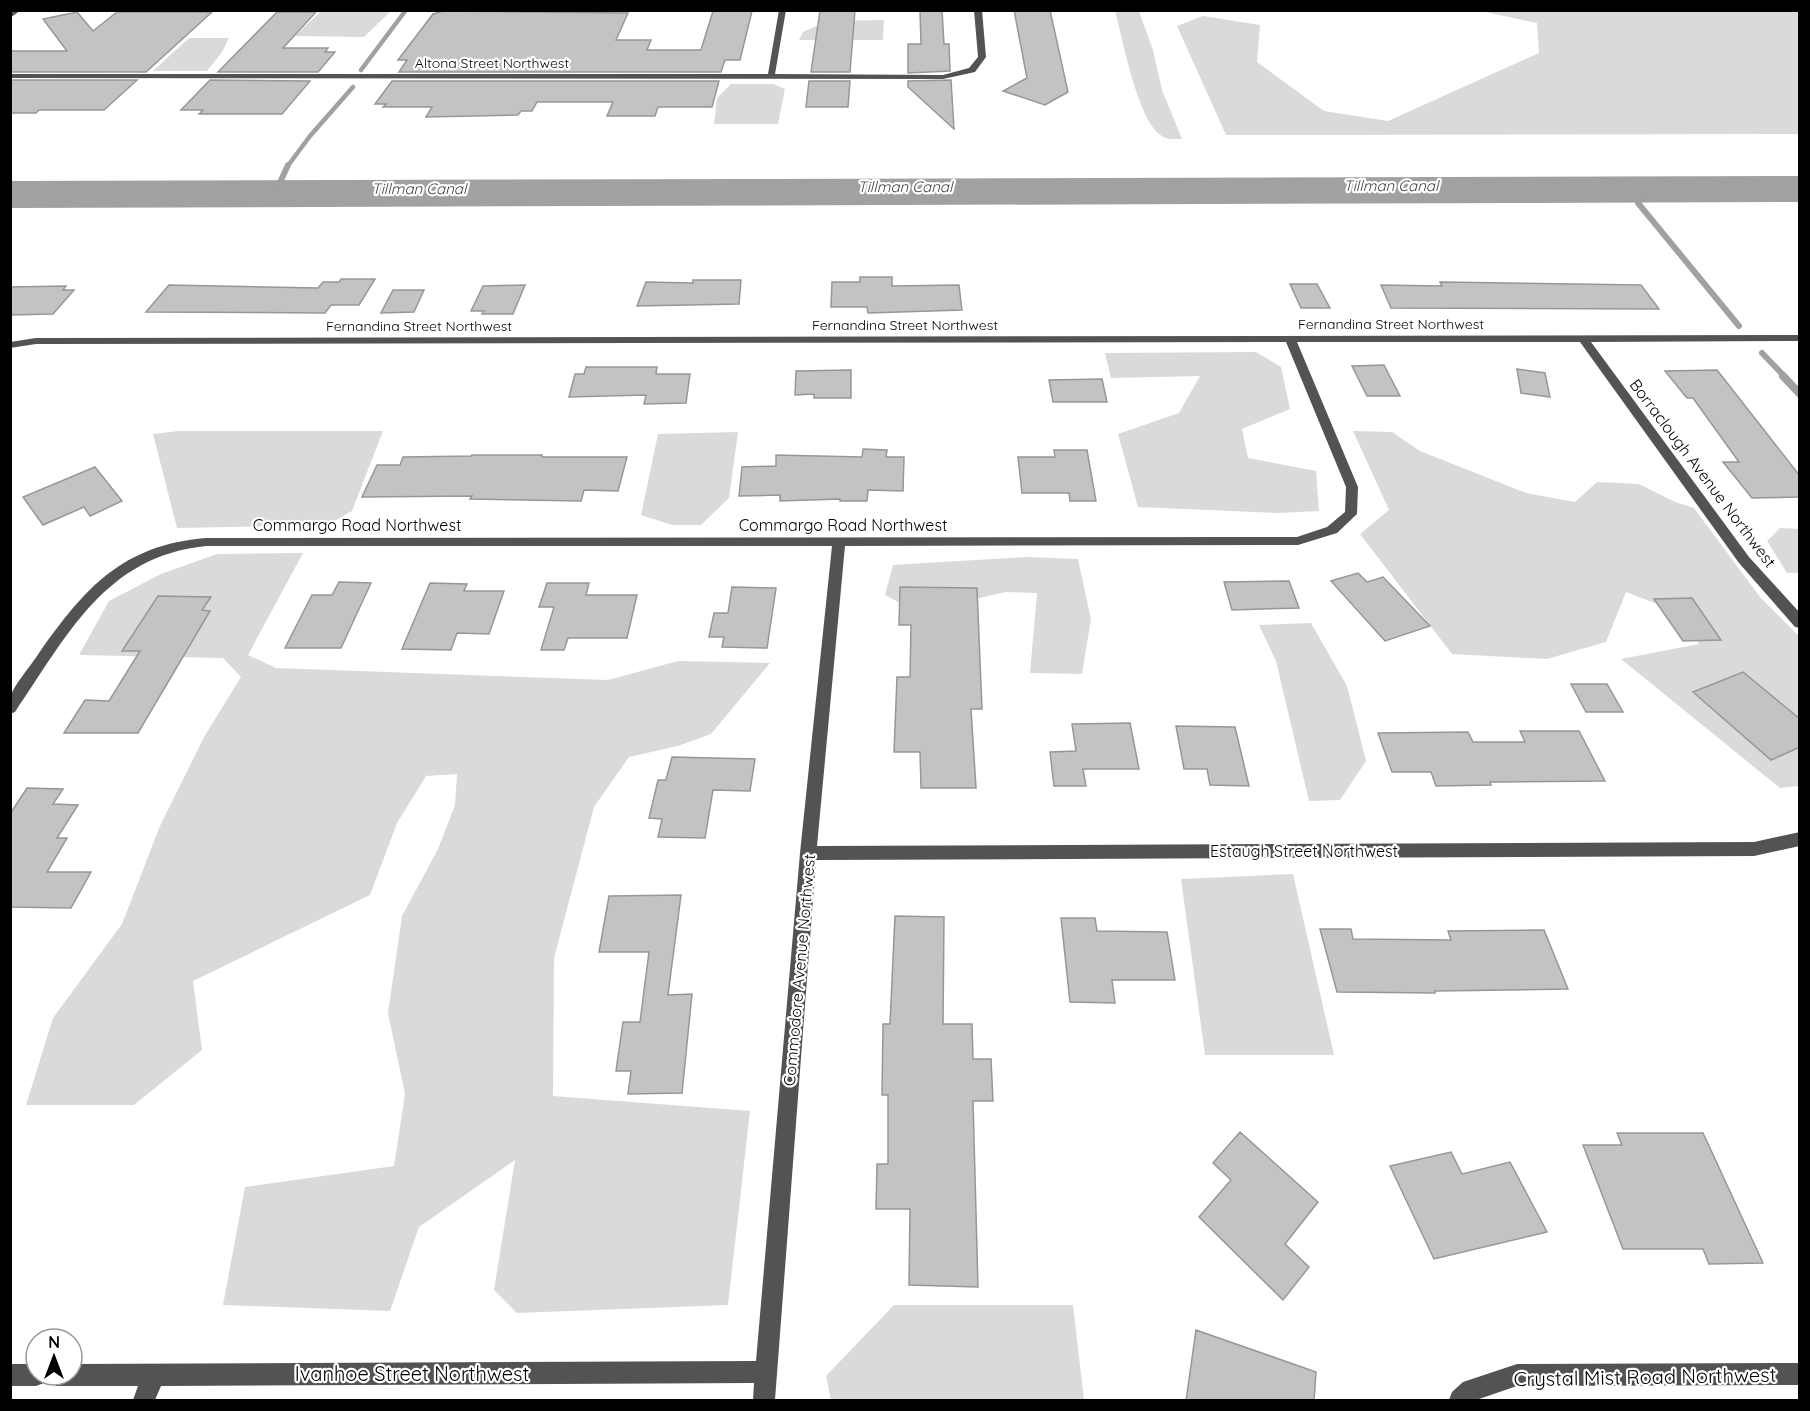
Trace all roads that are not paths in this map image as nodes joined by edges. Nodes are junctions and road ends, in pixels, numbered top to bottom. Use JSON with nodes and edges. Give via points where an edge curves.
{"nodes":[{"id":1,"x":18,"y":10,"type":"edge"},
{"id":2,"x":783,"y":10,"type":"edge"},
{"id":3,"x":978,"y":10,"type":"edge"},
{"id":4,"x":10,"y":16,"type":"edge"},
{"id":5,"x":10,"y":76,"type":"edge"},
{"id":6,"x":771,"y":77,"type":"junction"},
{"id":7,"x":1800,"y":338,"type":"edge"},
{"id":8,"x":1290,"y":339,"type":"junction"},
{"id":9,"x":1584,"y":339,"type":"junction"},
{"id":10,"x":10,"y":345,"type":"edge"},
{"id":11,"x":839,"y":541,"type":"junction"},
{"id":12,"x":1800,"y":623,"type":"edge"},
{"id":13,"x":10,"y":708,"type":"edge"},
{"id":14,"x":1800,"y":839,"type":"edge"},
{"id":15,"x":808,"y":853,"type":"junction"},
{"id":16,"x":766,"y":1372,"type":"junction"},
{"id":17,"x":1800,"y":1374,"type":"edge"},
{"id":18,"x":84,"y":1375,"type":"edge"},
{"id":19,"x":154,"y":1376,"type":"junction"},
{"id":20,"x":144,"y":1401,"type":"edge"},
{"id":21,"x":764,"y":1401,"type":"edge"},
{"id":22,"x":1460,"y":1401,"type":"edge"}],
"edges":[{"from":1,"to":4,"type":"street"},
{"from":2,"to":6,"type":"street"},
{"from":3,"to":6,"type":"street","name":"Altona Street Northwest","via":[[982,57],[972,70],[943,78]]},
{"from":5,"to":6,"type":"street","name":"Altona Street Northwest"},
{"from":7,"to":9,"type":"street","name":"Fernandina Street Northwest"},
{"from":8,"to":9,"type":"street","name":"Fernandina Street Northwest"},
{"from":8,"to":10,"type":"street","name":"Fernandina Street Northwest","via":[[36,341]]},
{"from":8,"to":11,"type":"street","name":"Commargo Road Northwest","via":[[1352,487],[1351,514],[1332,530],[1298,542]]},
{"from":9,"to":12,"type":"street","name":"Borraclough Avenue Northwest","via":[[1744,560]]},
{"from":11,"to":13,"type":"street","name":"Commargo Road Northwest","via":[[206,542],[173,546],[113,576],[84,604]]},
{"from":11,"to":15,"type":"street","name":"Commodore Avenue Northwest"},
{"from":14,"to":15,"type":"street","name":"Estaugh Street Northwest","via":[[1754,849]]},
{"from":15,"to":16,"type":"street","name":"Commodore Avenue Northwest"},
{"from":16,"to":19,"type":"street","name":"Ivanhoe Street Northwest"},
{"from":16,"to":21,"type":"street","name":"Commodore Avenue Northwest"},
{"from":17,"to":22,"type":"street","name":"Crystal Mist Road Northwest","via":[[1517,1375],[1471,1390]]},
{"from":18,"to":19,"type":"street","name":"Ivanhoe Street Northwest"},
{"from":19,"to":20,"type":"street"}]}
